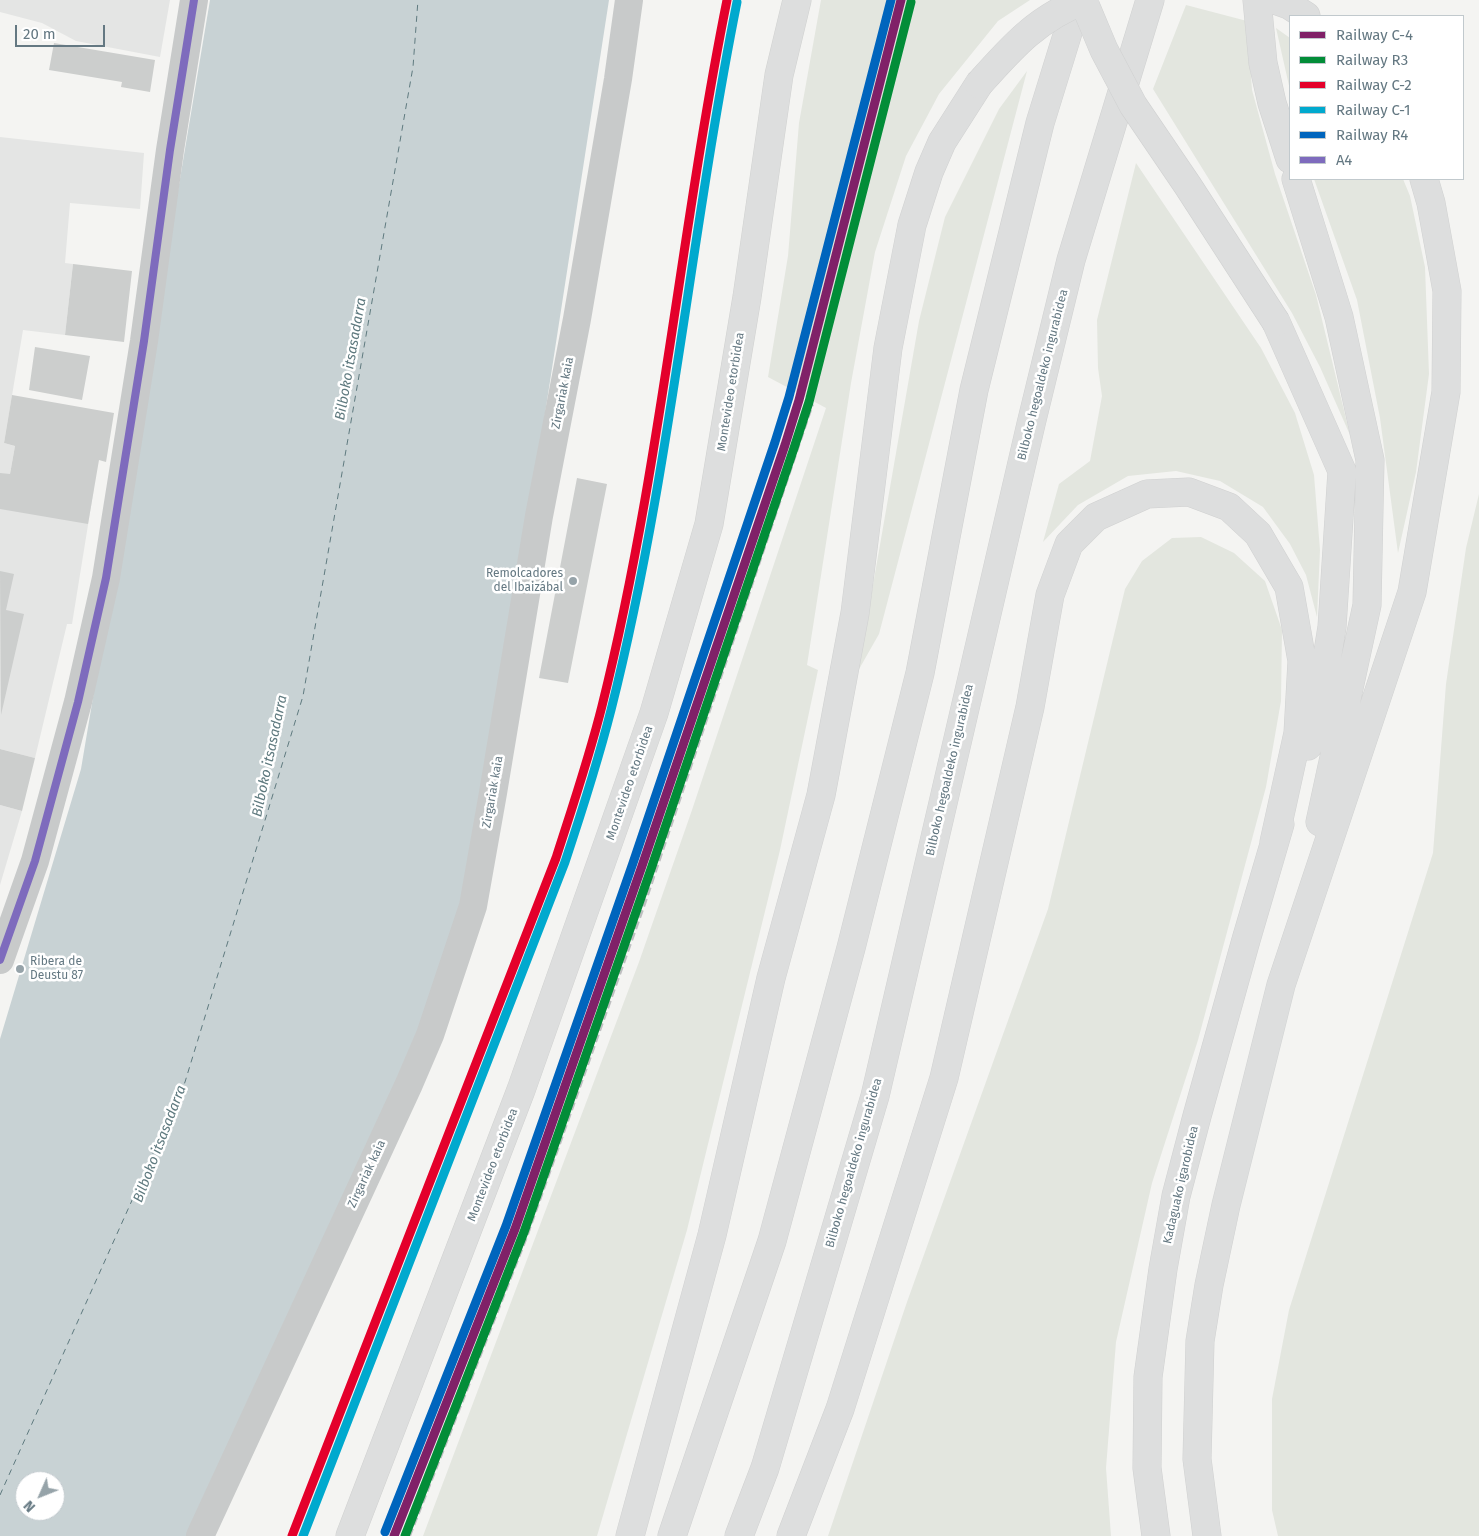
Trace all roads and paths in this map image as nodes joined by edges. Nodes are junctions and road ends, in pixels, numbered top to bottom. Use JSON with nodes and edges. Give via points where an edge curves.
{"nodes":[{"id":1,"x":194,"y":0,"type":"edge"},
{"id":2,"x":629,"y":0,"type":"edge"},
{"id":3,"x":797,"y":0,"type":"edge"},
{"id":4,"x":1078,"y":0,"type":"edge"},
{"id":5,"x":1084,"y":0,"type":"edge"},
{"id":6,"x":1150,"y":0,"type":"edge"},
{"id":7,"x":1256,"y":0,"type":"edge"},
{"id":8,"x":1275,"y":0,"type":"edge"},
{"id":9,"x":1304,"y":15,"type":"edge"},
{"id":10,"x":1289,"y":156,"type":"edge"},
{"id":11,"x":1296,"y":180,"type":"edge"},
{"id":12,"x":1427,"y":191,"type":"edge"},
{"id":13,"x":1274,"y":842,"type":"junction"},
{"id":14,"x":0,"y":960,"type":"edge"},
{"id":15,"x":1288,"y":968,"type":"junction"},
{"id":16,"x":200,"y":1536,"type":"edge"},
{"id":17,"x":350,"y":1536,"type":"edge"},
{"id":18,"x":630,"y":1536,"type":"edge"},
{"id":19,"x":672,"y":1536,"type":"edge"},
{"id":20,"x":739,"y":1536,"type":"edge"},
{"id":21,"x":791,"y":1536,"type":"edge"},
{"id":22,"x":1156,"y":1536,"type":"edge"},
{"id":23,"x":1207,"y":1536,"type":"edge"}],
"edges":[{"from":1,"to":14,"type":"street","via":[[106,578],[78,702],[35,861]]},
{"from":2,"to":16,"type":"street","name":"Zirgariak kaia","via":[[577,319],[539,516],[473,906],[430,1035],[409,1084]]},
{"from":3,"to":17,"type":"main road","name":"Montevideo etorbidea","via":[[779,75],[747,297],[709,524],[654,714],[522,1090]]},
{"from":4,"to":19,"type":"main road","via":[[1040,124],[974,390],[920,673],[851,948],[772,1241]]},
{"from":5,"to":13,"type":"main road","bridge":true,"via":[[1104,50],[1133,105],[1276,322],[1342,471],[1332,627],[1317,719]]},
{"from":5,"to":18,"type":"main road","bridge":true,"via":[[1040,22],[1010,48],[979,84],[942,142],[912,225],[888,348],[855,612],[821,795],[771,978],[712,1235]]},
{"from":6,"to":20,"type":"main road","name":"Bilboko hegoaldeko ingurabidea","via":[[1071,260],[875,1096],[764,1468]]},
{"from":7,"to":10,"type":"main road","via":[[1263,64]]},
{"from":8,"to":9,"type":"main road"},
{"from":11,"to":15,"type":"main road","via":[[1339,318],[1370,460],[1367,605]]},
{"from":12,"to":15,"type":"main road","via":[[1447,291],[1446,392],[1412,592]]},
{"from":13,"to":21,"type":"main road","via":[[1298,733],[1302,661],[1289,587],[1258,534],[1229,507],[1189,492],[1147,494],[1096,517],[1069,544],[1050,595],[1030,707],[944,1078],[840,1409]]},
{"from":13,"to":22,"type":"main road","name":"Kadaguako igarobidea","via":[[1176,1196],[1163,1269],[1148,1377],[1147,1468]]},
{"from":15,"to":23,"type":"main road","via":[[1226,1205],[1200,1341],[1197,1459]]}]}
